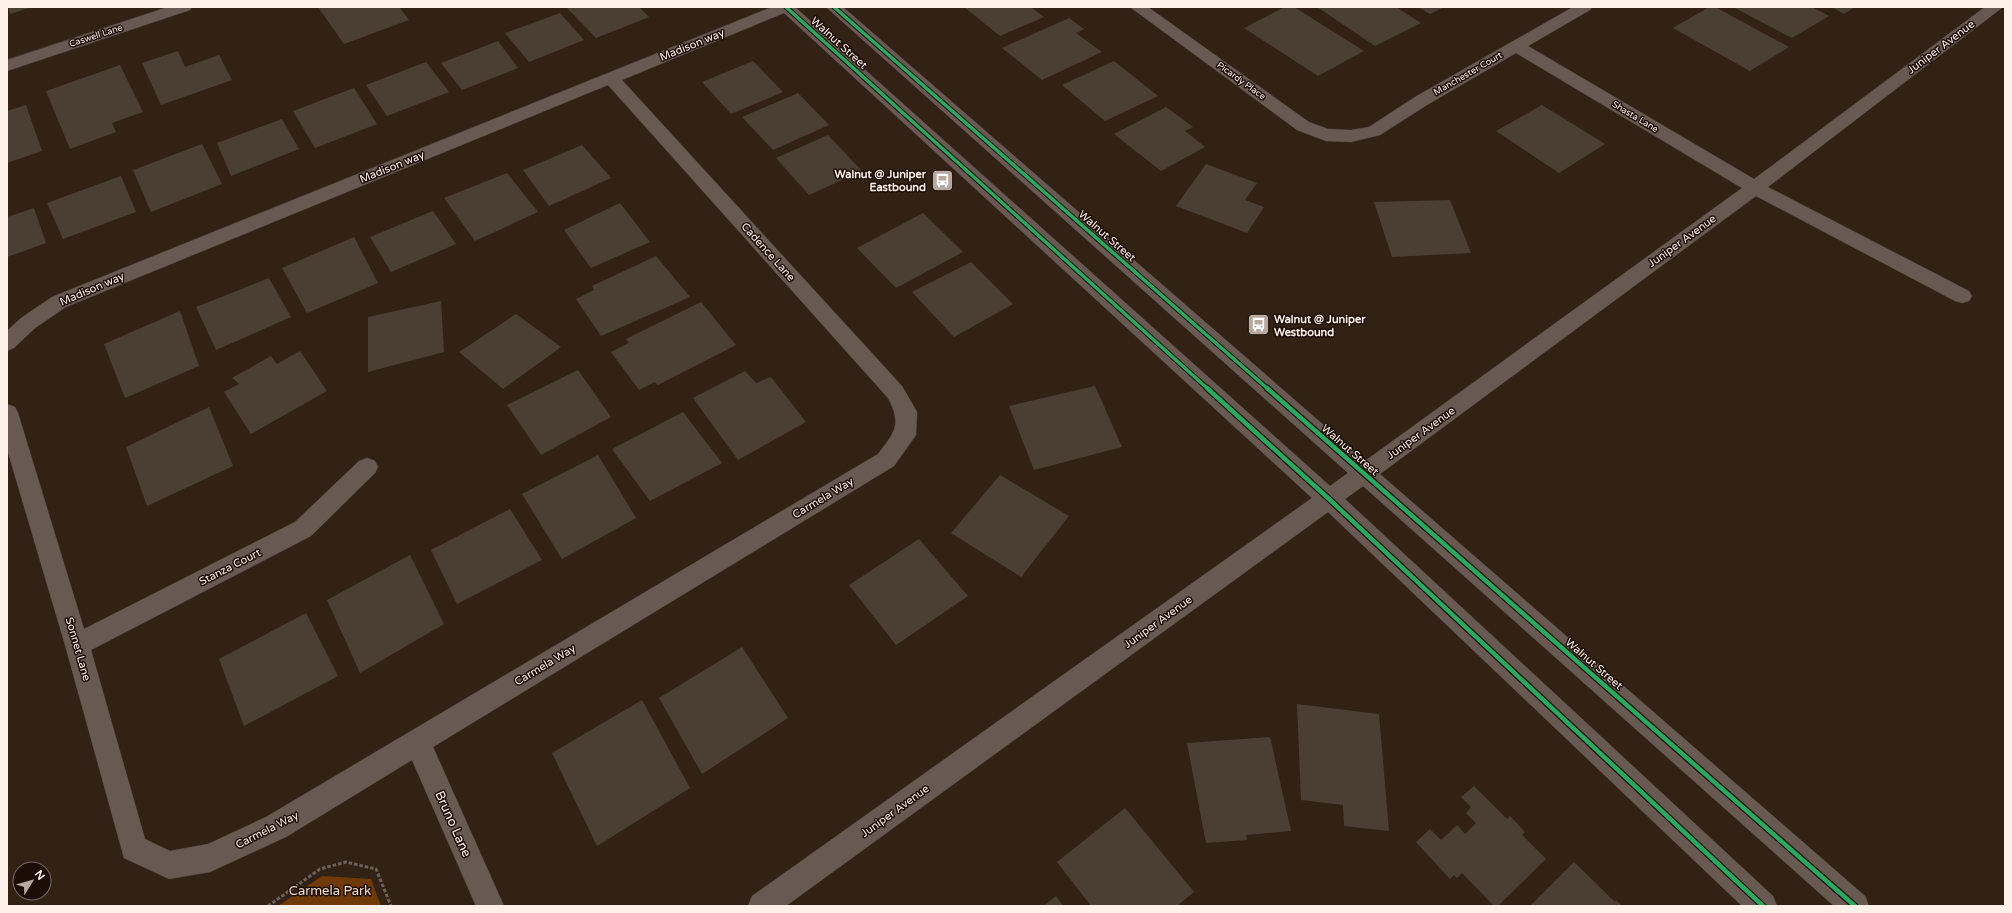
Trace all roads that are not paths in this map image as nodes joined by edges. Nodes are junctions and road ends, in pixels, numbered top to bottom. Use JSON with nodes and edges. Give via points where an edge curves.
{"nodes":[{"id":1,"x":184,"y":7,"type":"edge"},
{"id":2,"x":786,"y":7,"type":"edge"},
{"id":3,"x":834,"y":7,"type":"edge"},
{"id":4,"x":1138,"y":7,"type":"edge"},
{"id":5,"x":1584,"y":7,"type":"edge"},
{"id":6,"x":1982,"y":10,"type":"edge"},
{"id":7,"x":1516,"y":46,"type":"junction"},
{"id":8,"x":7,"y":66,"type":"edge"},
{"id":9,"x":611,"y":78,"type":"junction"},
{"id":10,"x":1351,"y":136,"type":"joint"},
{"id":11,"x":1755,"y":188,"type":"junction"},
{"id":12,"x":1962,"y":296,"type":"dead end"},
{"id":13,"x":7,"y":343,"type":"edge"},
{"id":14,"x":7,"y":413,"type":"edge"},
{"id":15,"x":905,"y":435,"type":"joint"},
{"id":16,"x":367,"y":467,"type":"dead end"},
{"id":17,"x":1364,"y":474,"type":"junction"},
{"id":18,"x":1328,"y":498,"type":"junction"},
{"id":19,"x":77,"y":645,"type":"junction"},
{"id":20,"x":417,"y":742,"type":"junction"},
{"id":21,"x":169,"y":865,"type":"joint"},
{"id":22,"x":490,"y":906,"type":"edge"},
{"id":23,"x":762,"y":906,"type":"edge"},
{"id":24,"x":1763,"y":906,"type":"edge"},
{"id":25,"x":1855,"y":906,"type":"edge"}],
"edges":[{"from":1,"to":8,"type":"street","name":"Caswell Lane"},
{"from":2,"to":9,"type":"street","name":"Madison way"},
{"from":2,"to":18,"type":"street","name":"Walnut Street"},
{"from":3,"to":17,"type":"street","name":"Walnut Street"},
{"from":4,"to":10,"type":"street","name":"Picardy Place","via":[[1303,126],[1326,135]]},
{"from":5,"to":7,"type":"street","name":"Manchester Court"},
{"from":6,"to":11,"type":"street","name":"Juniper Avenue"},
{"from":7,"to":10,"type":"street","name":"Manchester Court","via":[[1374,131]]},
{"from":7,"to":11,"type":"street","name":"Shasta Lane"},
{"from":9,"to":13,"type":"street","name":"Madison way","via":[[59,302],[28,323]]},
{"from":9,"to":15,"type":"street","name":"Cadence Lane","via":[[895,392],[906,412]]},
{"from":11,"to":12,"type":"street","name":"Shasta Lane"},
{"from":11,"to":17,"type":"street","name":"Juniper Avenue"},
{"from":14,"to":19,"type":"street","name":"Sonnet Lane"},
{"from":15,"to":20,"type":"street","name":"Carmela Way","via":[[886,460]]},
{"from":16,"to":19,"type":"street","name":"Stanza Court","via":[[303,529]]},
{"from":17,"to":18,"type":"street","name":"Juniper Avenue"},
{"from":17,"to":25,"type":"street","name":"Walnut Street"},
{"from":18,"to":23,"type":"street","name":"Juniper Avenue"},
{"from":18,"to":24,"type":"street","name":"Walnut Street"},
{"from":19,"to":21,"type":"street","name":"Sonnet Lane","via":[[134,848]]},
{"from":20,"to":21,"type":"street","name":"Carmela Way","via":[[276,827],[210,858]]},
{"from":20,"to":22,"type":"street","name":"Bruno Lane"}]}
